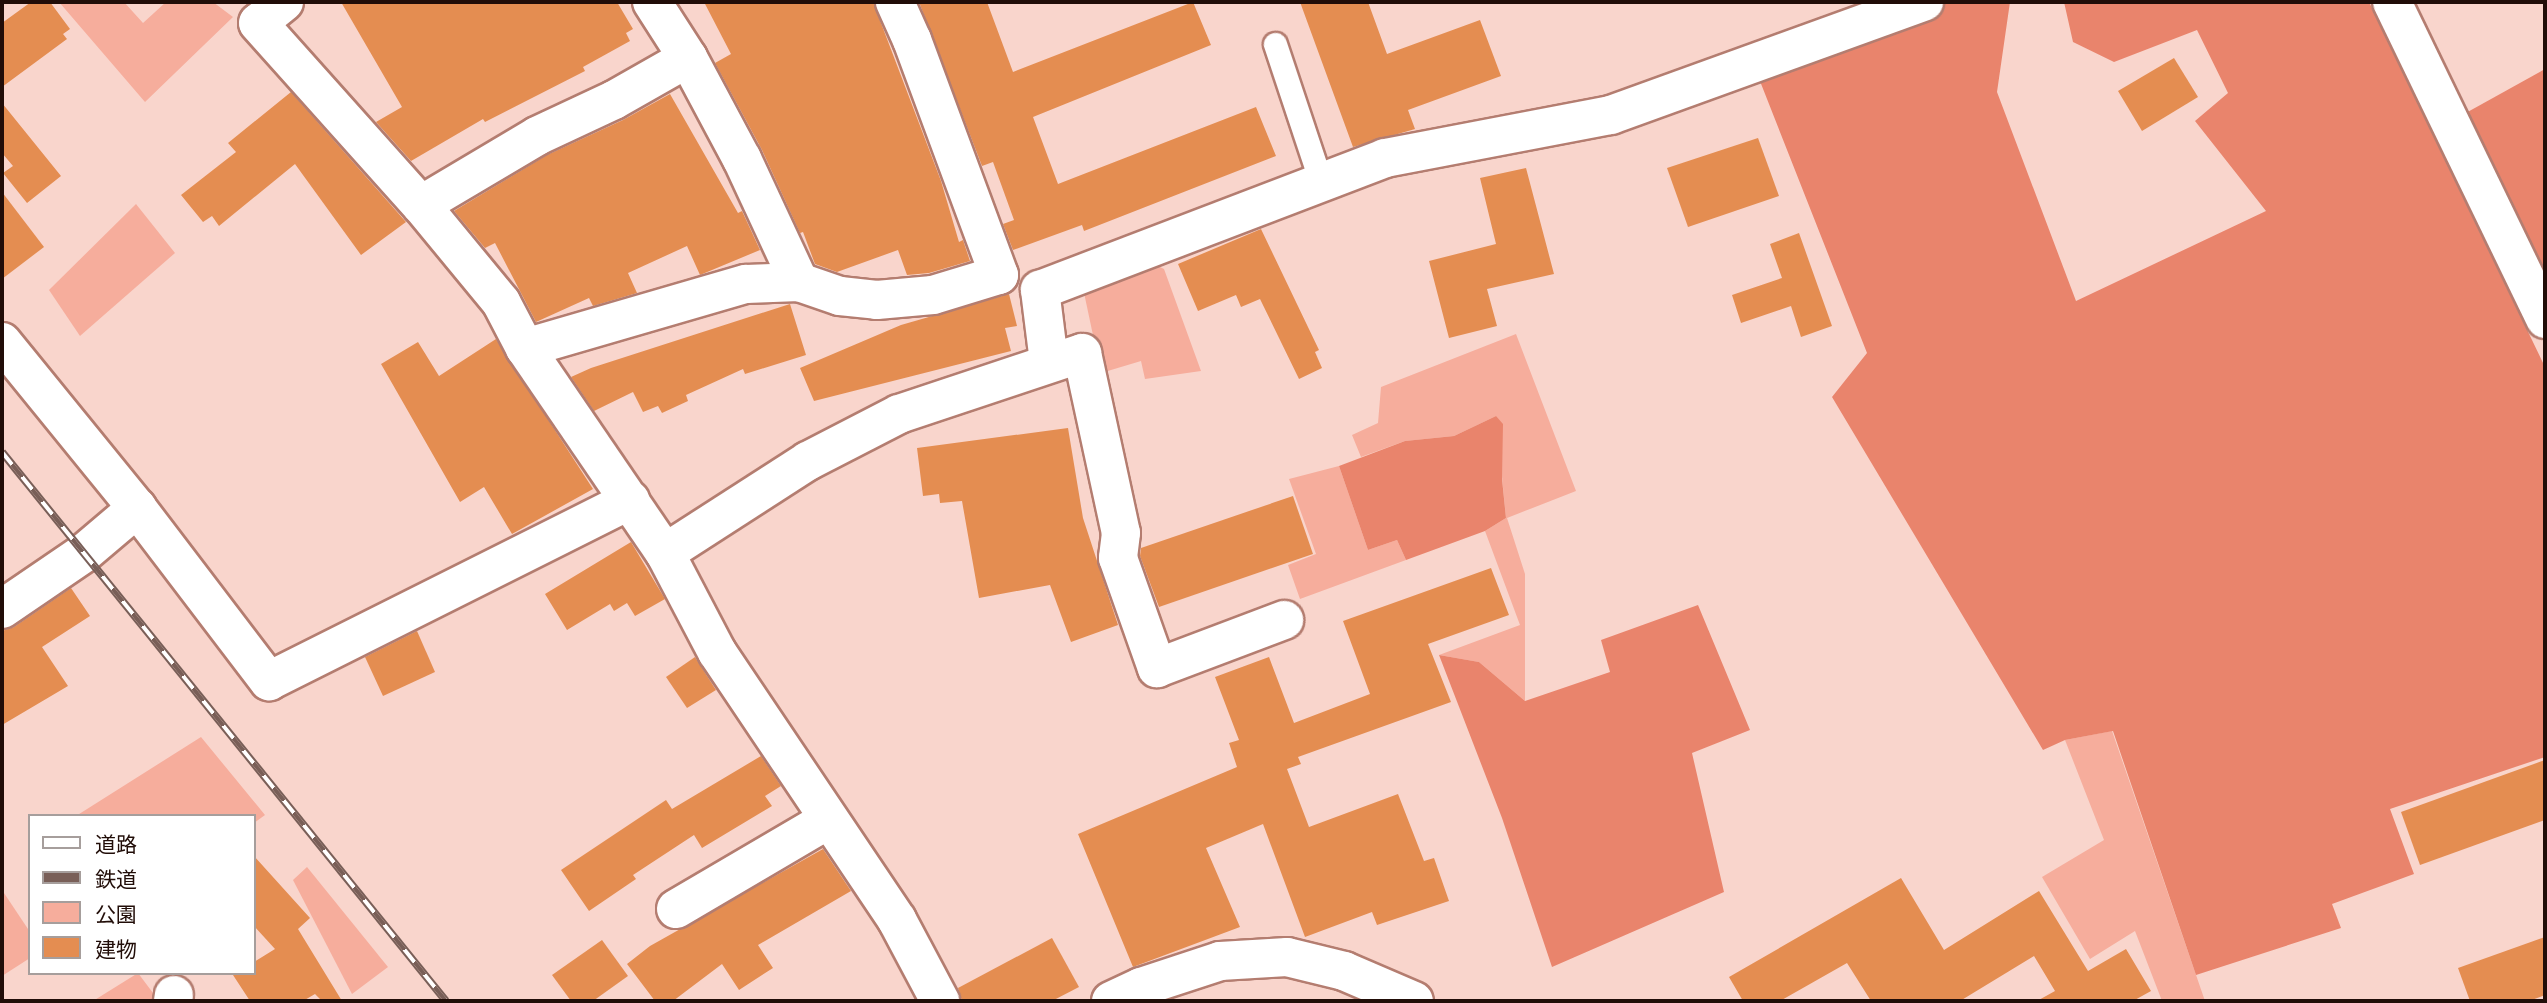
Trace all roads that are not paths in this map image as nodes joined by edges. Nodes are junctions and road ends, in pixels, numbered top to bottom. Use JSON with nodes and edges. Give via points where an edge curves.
{"nodes":[{"id":1,"x":895,"y":2,"type":"edge"},
{"id":2,"x":1924,"y":2,"type":"edge"},
{"id":3,"x":2392,"y":2,"type":"edge"},
{"id":4,"x":655,"y":3,"type":"edge"},
{"id":5,"x":259,"y":9,"type":"edge"},
{"id":6,"x":1836,"y":17,"type":"edge"},
{"id":7,"x":1275,"y":44,"type":"dead end"},
{"id":8,"x":688,"y":58,"type":"junction"},
{"id":9,"x":1321,"y":182,"type":"junction"},
{"id":10,"x":421,"y":205,"type":"junction"},
{"id":11,"x":799,"y":282,"type":"junction"},
{"id":12,"x":2545,"y":319,"type":"edge"},
{"id":13,"x":2,"y":342,"type":"edge"},
{"id":14,"x":525,"y":348,"type":"junction"},
{"id":15,"x":1049,"y":362,"type":"junction"},
{"id":16,"x":630,"y":500,"type":"junction"},
{"id":17,"x":137,"y":508,"type":"junction"},
{"id":18,"x":665,"y":554,"type":"junction"},
{"id":19,"x":2,"y":609,"type":"edge"},
{"id":20,"x":1284,"y":620,"type":"dead end"},
{"id":21,"x":828,"y":820,"type":"junction"},
{"id":22,"x":676,"y":909,"type":"dead end"},
{"id":23,"x":940,"y":1001,"type":"edge"},
{"id":24,"x":1111,"y":1001,"type":"edge"},
{"id":25,"x":1415,"y":1001,"type":"edge"}],
"edges":[{"from":1,"to":11,"type":"street","via":[[999,275],[933,295],[877,300],[840,296]]},
{"from":2,"to":6,"type":"street"},
{"from":3,"to":12,"type":"street"},
{"from":4,"to":8,"type":"street"},
{"from":5,"to":10,"type":"street"},
{"from":6,"to":9,"type":"street","via":[[1611,116],[1385,158]]},
{"from":7,"to":9,"type":"lane"},
{"from":8,"to":10,"type":"street","via":[[537,136]]},
{"from":8,"to":11,"type":"street","via":[[742,159]]},
{"from":9,"to":15,"type":"street","via":[[1040,290]]},
{"from":10,"to":14,"type":"street","via":[[501,302]]},
{"from":11,"to":14,"type":"street","via":[[747,284]]},
{"from":13,"to":17,"type":"street"},
{"from":14,"to":16,"type":"street"},
{"from":15,"to":18,"type":"street","via":[[900,414],[808,461]]},
{"from":15,"to":20,"type":"street","via":[[1082,353],[1121,533],[1118,558],[1157,668]]},
{"from":16,"to":17,"type":"street","via":[[269,681]]},
{"from":16,"to":18,"type":"street"},
{"from":17,"to":19,"type":"street","via":[[84,553]]},
{"from":18,"to":21,"type":"street","via":[[717,652]]},
{"from":21,"to":22,"type":"street"},
{"from":21,"to":23,"type":"street","via":[[897,920]]},
{"from":24,"to":25,"type":"street","via":[[1220,961],[1287,957],[1344,971]]}]}
